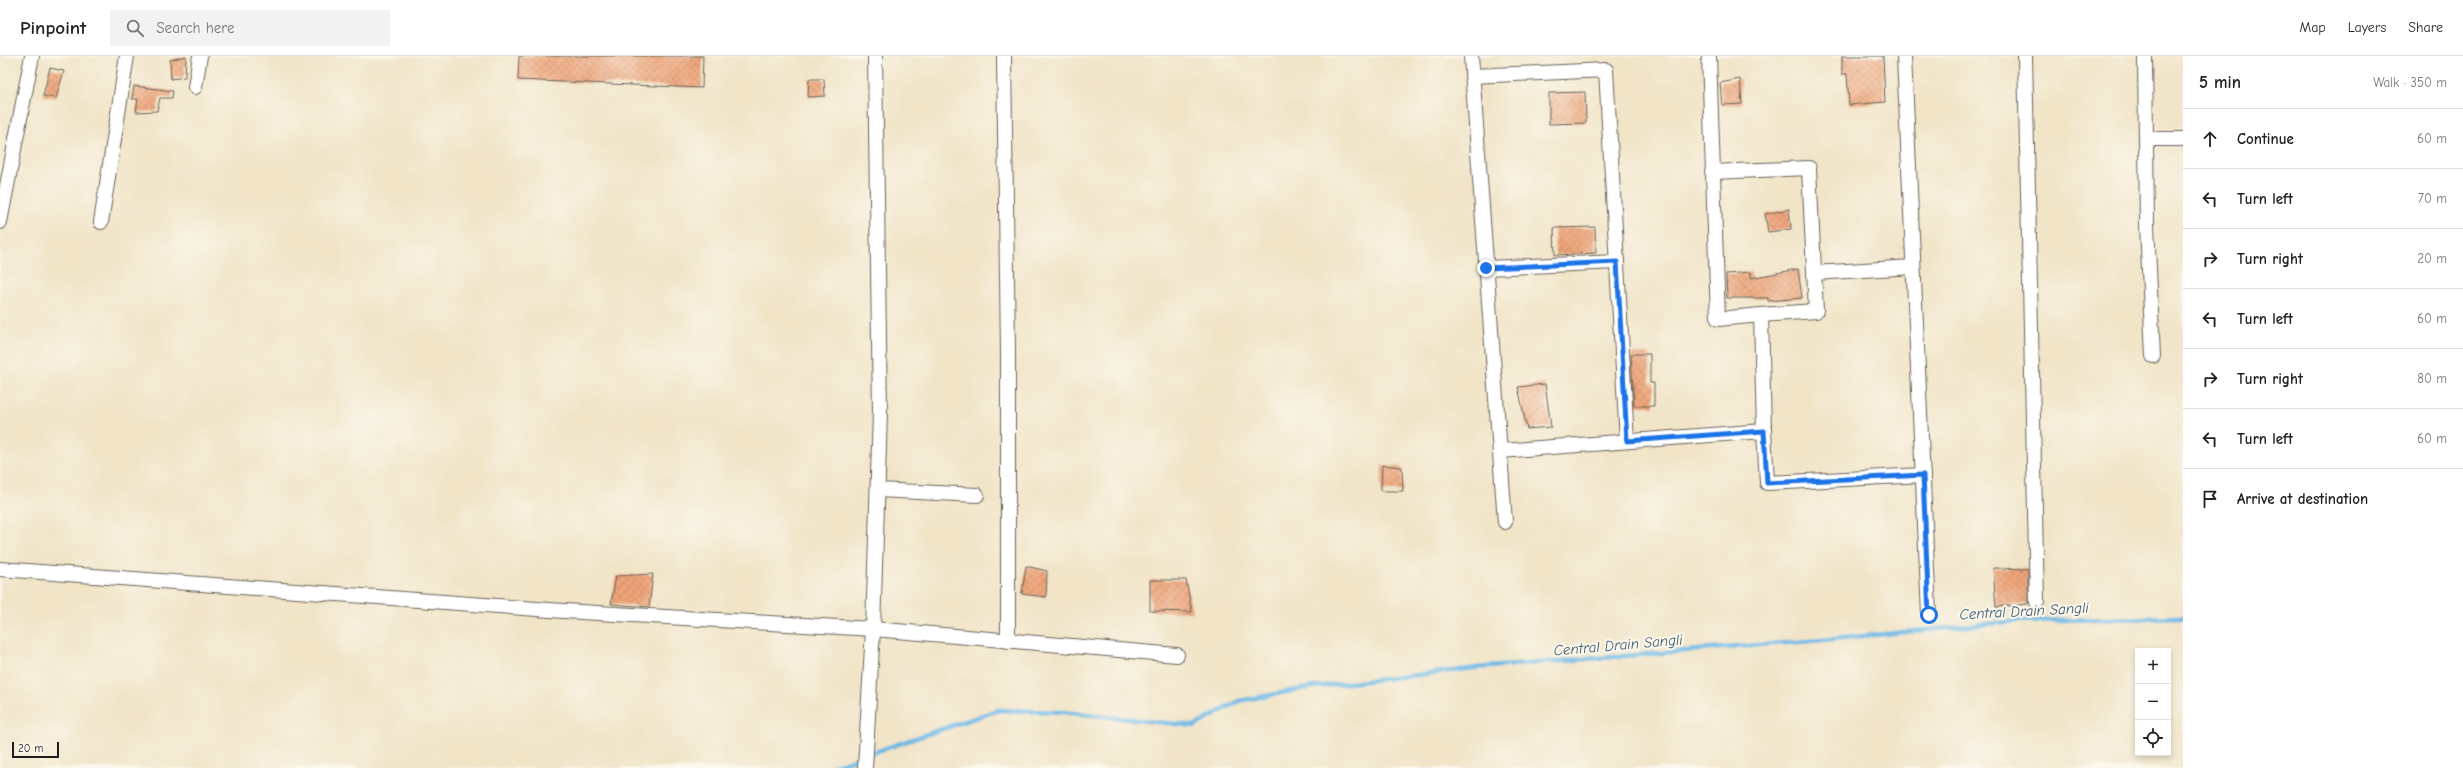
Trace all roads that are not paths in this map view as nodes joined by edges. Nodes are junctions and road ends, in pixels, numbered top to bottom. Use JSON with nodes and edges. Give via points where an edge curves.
{"nodes":[{"id":1,"x":32,"y":56,"type":"edge"},
{"id":2,"x":127,"y":56,"type":"edge"},
{"id":3,"x":200,"y":56,"type":"edge"},
{"id":4,"x":875,"y":56,"type":"edge"},
{"id":5,"x":1004,"y":56,"type":"edge"},
{"id":6,"x":1471,"y":56,"type":"edge"},
{"id":7,"x":1709,"y":56,"type":"edge"},
{"id":8,"x":1904,"y":56,"type":"edge"},
{"id":9,"x":2025,"y":56,"type":"edge"},
{"id":10,"x":2145,"y":56,"type":"edge"},
{"id":11,"x":1472,"y":76,"type":"junction"},
{"id":12,"x":195,"y":86,"type":"dead end"},
{"id":13,"x":2146,"y":139,"type":"junction"},
{"id":14,"x":2183,"y":139,"type":"edge"},
{"id":15,"x":1712,"y":172,"type":"junction"},
{"id":16,"x":0,"y":222,"type":"edge"},
{"id":17,"x":101,"y":222,"type":"dead end"},
{"id":18,"x":1617,"y":262,"type":"junction"},
{"id":19,"x":1914,"y":267,"type":"junction"},
{"id":20,"x":1486,"y":268,"type":"junction"},
{"id":21,"x":1814,"y":273,"type":"junction"},
{"id":22,"x":1761,"y":314,"type":"junction"},
{"id":23,"x":2154,"y":356,"type":"dead end"},
{"id":24,"x":1764,"y":431,"type":"junction"},
{"id":25,"x":1627,"y":441,"type":"junction"},
{"id":26,"x":1500,"y":451,"type":"junction"},
{"id":27,"x":1923,"y":475,"type":"junction"},
{"id":28,"x":878,"y":490,"type":"junction"},
{"id":29,"x":977,"y":495,"type":"dead end"},
{"id":30,"x":1505,"y":522,"type":"dead end"},
{"id":31,"x":0,"y":569,"type":"edge"},
{"id":32,"x":2037,"y":602,"type":"dead end"},
{"id":33,"x":1929,"y":615,"type":"dead end"},
{"id":34,"x":873,"y":629,"type":"junction"},
{"id":35,"x":1008,"y":641,"type":"junction"},
{"id":36,"x":1176,"y":655,"type":"dead end"},
{"id":37,"x":864,"y":768,"type":"edge"}],
"edges":[{"from":1,"to":16,"type":"street"},
{"from":2,"to":17,"type":"street"},
{"from":3,"to":12,"type":"street"},
{"from":4,"to":28,"type":"street","via":[[880,413]]},
{"from":5,"to":35,"type":"street"},
{"from":6,"to":11,"type":"street"},
{"from":7,"to":15,"type":"street"},
{"from":8,"to":19,"type":"street"},
{"from":9,"to":32,"type":"street"},
{"from":10,"to":13,"type":"street"},
{"from":11,"to":18,"type":"street","via":[[1606,70]]},
{"from":11,"to":20,"type":"street"},
{"from":13,"to":14,"type":"street"},
{"from":13,"to":23,"type":"street"},
{"from":15,"to":21,"type":"street","via":[[1809,168]]},
{"from":15,"to":22,"type":"street","via":[[1718,319]]},
{"from":18,"to":20,"type":"street"},
{"from":18,"to":25,"type":"street"},
{"from":19,"to":21,"type":"street"},
{"from":19,"to":27,"type":"street"},
{"from":20,"to":26,"type":"street"},
{"from":21,"to":22,"type":"street","via":[[1816,311]]},
{"from":22,"to":24,"type":"street"},
{"from":24,"to":25,"type":"street"},
{"from":24,"to":27,"type":"street","via":[[1767,483]]},
{"from":25,"to":26,"type":"street"},
{"from":26,"to":30,"type":"street"},
{"from":27,"to":33,"type":"street"},
{"from":28,"to":29,"type":"street"},
{"from":28,"to":34,"type":"street"},
{"from":31,"to":34,"type":"street","via":[[564,612]]},
{"from":34,"to":35,"type":"street"},
{"from":34,"to":37,"type":"street"},
{"from":35,"to":36,"type":"street"}]}
